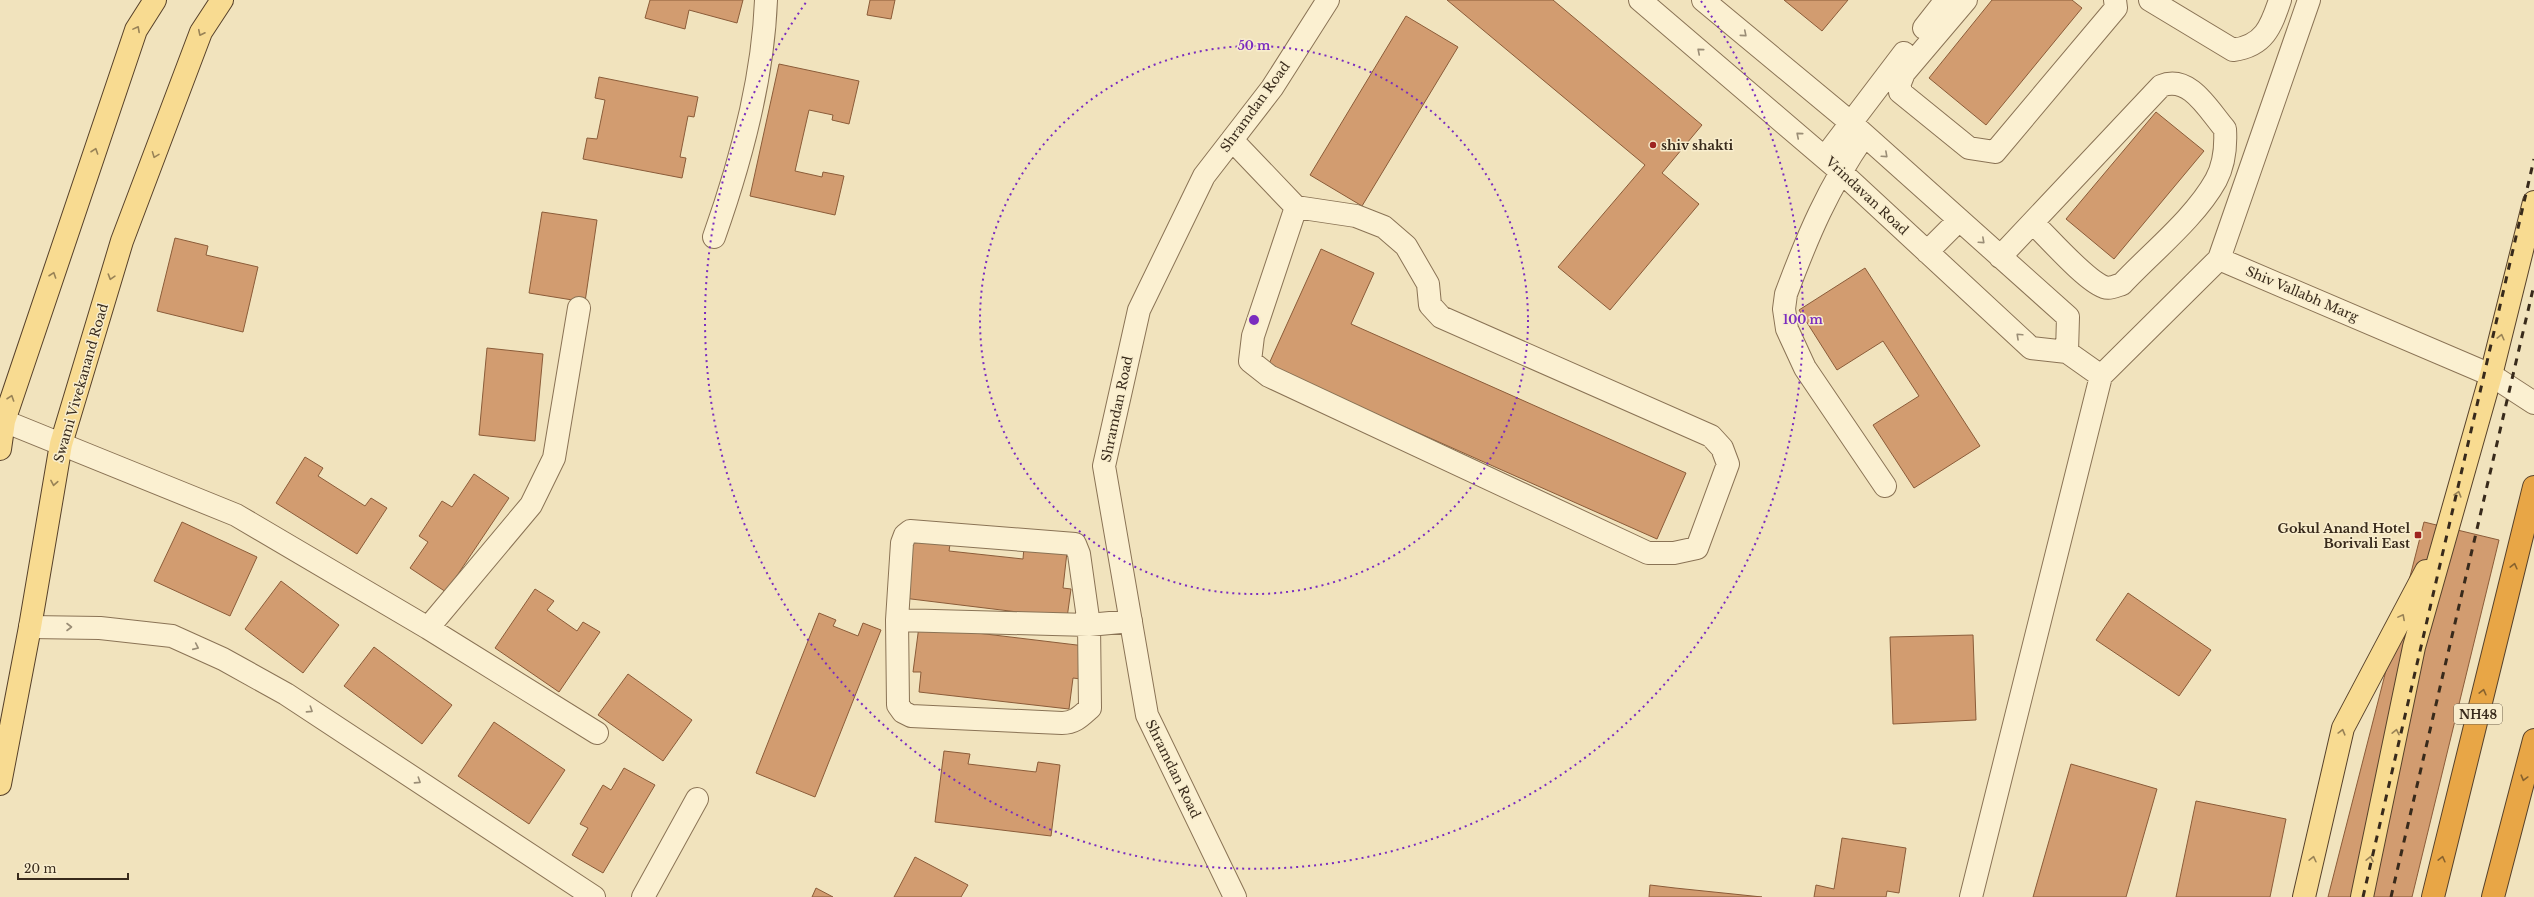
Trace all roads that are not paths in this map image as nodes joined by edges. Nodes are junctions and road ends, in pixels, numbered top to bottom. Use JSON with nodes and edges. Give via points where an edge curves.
{"nodes":[{"id":1,"x":155,"y":0,"type":"edge"},
{"id":2,"x":222,"y":0,"type":"edge"},
{"id":3,"x":766,"y":0,"type":"edge"},
{"id":4,"x":1328,"y":0,"type":"edge"},
{"id":5,"x":1642,"y":0,"type":"edge"},
{"id":6,"x":1703,"y":0,"type":"edge"},
{"id":7,"x":1946,"y":0,"type":"edge"},
{"id":8,"x":1966,"y":0,"type":"edge"},
{"id":9,"x":2115,"y":0,"type":"edge"},
{"id":10,"x":2150,"y":0,"type":"edge"},
{"id":11,"x":2280,"y":0,"type":"edge"},
{"id":12,"x":2309,"y":0,"type":"edge"},
{"id":13,"x":1857,"y":129,"type":"junction"},
{"id":14,"x":1232,"y":140,"type":"junction"},
{"id":15,"x":1833,"y":164,"type":"junction"},
{"id":16,"x":2534,"y":202,"type":"edge"},
{"id":17,"x":1296,"y":207,"type":"junction"},
{"id":18,"x":1959,"y":220,"type":"junction"},
{"id":19,"x":2033,"y":223,"type":"junction"},
{"id":20,"x":714,"y":237,"type":"dead end"},
{"id":21,"x":1927,"y":252,"type":"junction"},
{"id":22,"x":2000,"y":257,"type":"junction"},
{"id":23,"x":2219,"y":259,"type":"junction"},
{"id":24,"x":579,"y":308,"type":"dead end"},
{"id":25,"x":2067,"y":352,"type":"junction"},
{"id":26,"x":2491,"y":375,"type":"junction"},
{"id":27,"x":2101,"y":376,"type":"junction"},
{"id":28,"x":2534,"y":402,"type":"edge"},
{"id":29,"x":4,"y":421,"type":"junction"},
{"id":30,"x":61,"y":444,"type":"junction"},
{"id":31,"x":0,"y":449,"type":"edge"},
{"id":32,"x":1885,"y":486,"type":"dead end"},
{"id":33,"x":2534,"y":487,"type":"edge"},
{"id":34,"x":2447,"y":532,"type":"junction"},
{"id":35,"x":897,"y":620,"type":"junction"},
{"id":36,"x":1131,"y":620,"type":"junction"},
{"id":37,"x":1089,"y":625,"type":"junction"},
{"id":38,"x":30,"y":627,"type":"junction"},
{"id":39,"x":428,"y":628,"type":"junction"},
{"id":40,"x":597,"y":733,"type":"dead end"},
{"id":41,"x":2534,"y":740,"type":"edge"},
{"id":42,"x":0,"y":784,"type":"edge"},
{"id":43,"x":697,"y":799,"type":"dead end"},
{"id":44,"x":594,"y":897,"type":"edge"},
{"id":45,"x":643,"y":897,"type":"edge"},
{"id":46,"x":1235,"y":897,"type":"edge"},
{"id":47,"x":1971,"y":897,"type":"edge"},
{"id":48,"x":2304,"y":897,"type":"edge"},
{"id":49,"x":2362,"y":897,"type":"edge"},
{"id":50,"x":2433,"y":897,"type":"edge"},
{"id":51,"x":2493,"y":897,"type":"edge"}],
"edges":[{"from":29,"to":1,"type":"main road","one_way":true,"via":[[136,30]]},
{"from":2,"to":30,"type":"main road","name":"Swami Vivekanand Road","one_way":true,"via":[[201,32],[122,241]]},
{"from":3,"to":20,"type":"street","via":[[764,42],[737,171]]},
{"from":4,"to":14,"type":"street","name":"Shramdan Road","via":[[1272,88]]},
{"from":15,"to":5,"type":"street","name":"Vrindavan Road","one_way":true},
{"from":6,"to":13,"type":"street","one_way":true},
{"from":7,"to":13,"type":"street"},
{"from":8,"to":9,"type":"street","via":[[1904,73],[1900,92],[1969,148],[1995,152],[2116,8]]},
{"from":10,"to":11,"type":"street","via":[[2232,50],[2246,48],[2266,34]]},
{"from":12,"to":23,"type":"street"},
{"from":13,"to":15,"type":"street"},
{"from":13,"to":18,"type":"street","one_way":true},
{"from":14,"to":17,"type":"street"},
{"from":14,"to":36,"type":"street","name":"Shramdan Road","via":[[1204,176],[1139,310],[1104,466]]},
{"from":15,"to":21,"type":"street","name":"Vrindavan Road"},
{"from":15,"to":32,"type":"street","via":[[1786,294],[1784,309],[1787,329],[1805,368]]},
{"from":26,"to":16,"type":"main road","one_way":true},
{"from":17,"to":17,"type":"street","via":[[1253,336],[1250,361],[1269,376],[1648,553],[1674,553],[1697,548],[1728,464],[1722,448],[1711,436],[1441,317],[1430,305],[1428,284],[1406,246],[1384,227],[1356,216]]},
{"from":18,"to":21,"type":"street"},
{"from":18,"to":22,"type":"street","one_way":true},
{"from":19,"to":19,"type":"street","via":[[2161,86],[2178,83],[2189,87],[2225,129],[2224,156],[2217,179],[2196,207],[2122,284],[2112,288],[2104,287]]},
{"from":19,"to":22,"type":"street"},
{"from":25,"to":21,"type":"street","name":"Vrindavan Road","one_way":true,"via":[[2031,348]]},
{"from":22,"to":25,"type":"street","via":[[2068,317]]},
{"from":23,"to":26,"type":"street","name":"Shiv Vallabh Marg"},
{"from":23,"to":27,"type":"street"},
{"from":24,"to":39,"type":"street","via":[[554,458],[531,505]]},
{"from":25,"to":27,"type":"street","name":"Vrindavan Road"},
{"from":26,"to":28,"type":"street","name":"Shiv Vallabh Marg"},
{"from":34,"to":26,"type":"main road","one_way":true},
{"from":27,"to":47,"type":"street"},
{"from":29,"to":30,"type":"street"},
{"from":29,"to":31,"type":"main road"},
{"from":30,"to":38,"type":"main road","name":"Swami Vivekanand Road","one_way":true},
{"from":30,"to":39,"type":"street","via":[[236,515]]},
{"from":50,"to":33,"type":"highway","number":"NH48","one_way":true},
{"from":48,"to":34,"type":"main road","one_way":true,"via":[[2343,728]]},
{"from":49,"to":34,"type":"main road","one_way":true,"via":[[2414,647]]},
{"from":35,"to":37,"type":"street"},
{"from":35,"to":37,"type":"street","via":[[902,543],[905,534],[910,531],[1075,544],[1079,554]]},
{"from":35,"to":37,"type":"street","via":[[898,705],[903,712],[911,716],[1062,723],[1078,719],[1090,708]]},
{"from":36,"to":37,"type":"street"},
{"from":36,"to":46,"type":"street","name":"Shramdan Road","via":[[1147,715]]},
{"from":38,"to":42,"type":"main road","name":"Swami Vivekanand Road"},
{"from":38,"to":44,"type":"street","one_way":true,"via":[[100,628],[172,636],[223,659],[286,694]]},
{"from":39,"to":40,"type":"street"},
{"from":41,"to":51,"type":"highway","one_way":true},
{"from":43,"to":45,"type":"street"}]}
